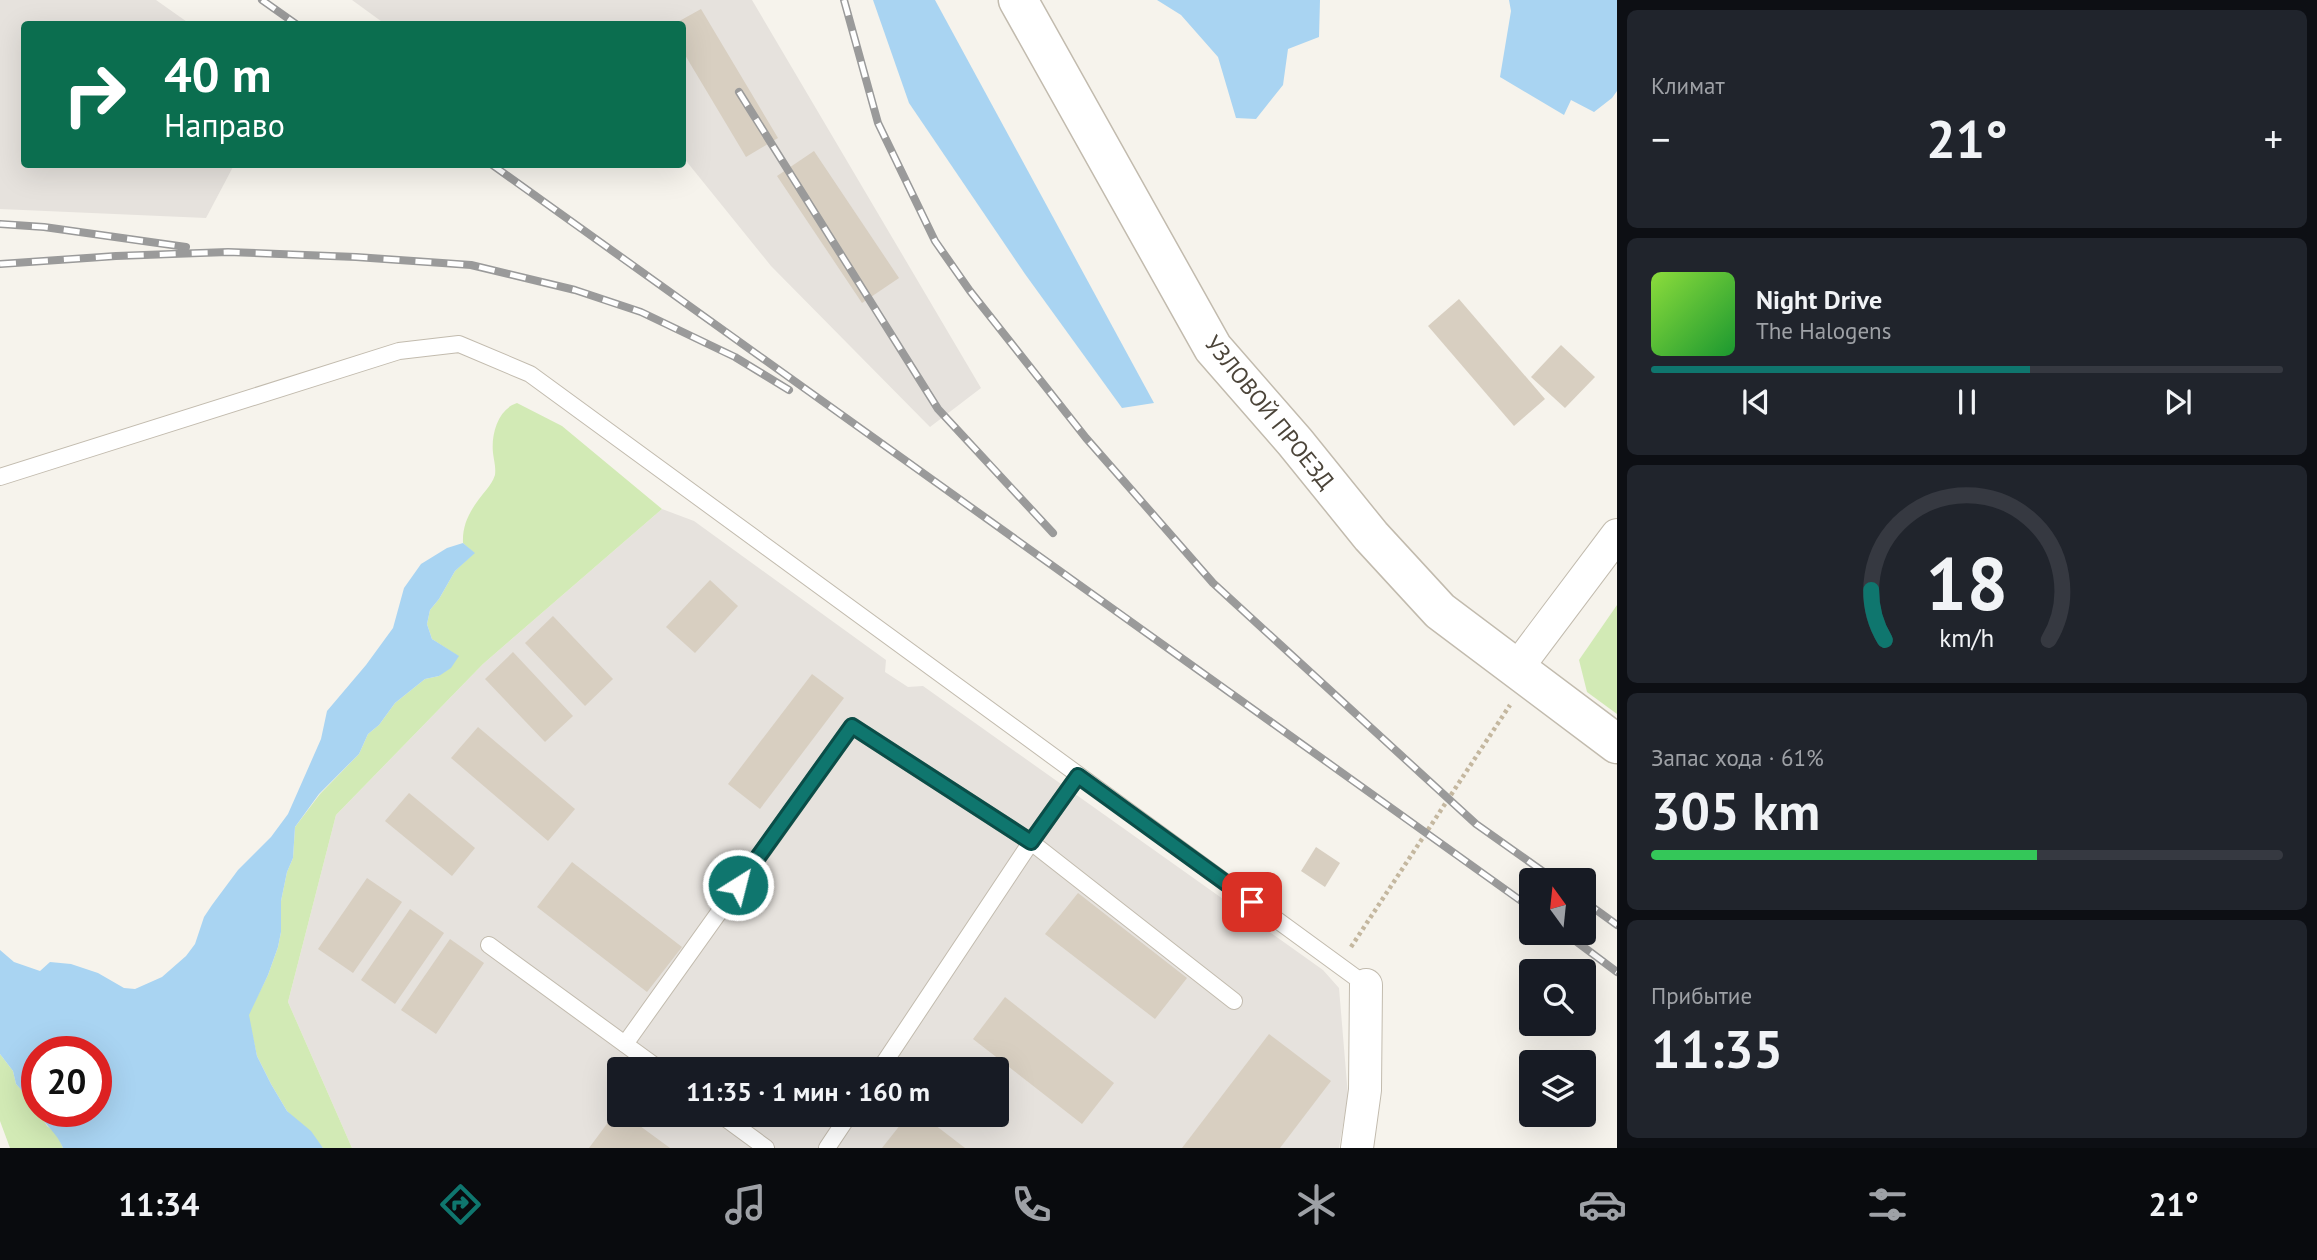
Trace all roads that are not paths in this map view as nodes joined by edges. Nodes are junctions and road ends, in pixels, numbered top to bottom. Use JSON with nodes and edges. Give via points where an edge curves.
{"nodes":[{"id":1,"x":1018,"y":0,"type":"edge"},
{"id":2,"x":0,"y":477,"type":"edge"},
{"id":3,"x":1617,"y":535,"type":"edge"},
{"id":4,"x":1523,"y":673,"type":"junction"},
{"id":5,"x":1617,"y":744,"type":"edge"},
{"id":6,"x":1078,"y":776,"type":"junction"},
{"id":7,"x":1031,"y":842,"type":"junction"},
{"id":8,"x":489,"y":945,"type":"dead end"},
{"id":9,"x":1366,"y":985,"type":"joint"},
{"id":10,"x":1234,"y":1000,"type":"dead end"},
{"id":11,"x":625,"y":1044,"type":"junction"},
{"id":12,"x":643,"y":1057,"type":"edge"},
{"id":13,"x":888,"y":1057,"type":"edge"},
{"id":14,"x":737,"y":1127,"type":"edge"},
{"id":15,"x":841,"y":1127,"type":"edge"},
{"id":16,"x":766,"y":1148,"type":"edge"},
{"id":17,"x":827,"y":1148,"type":"edge"},
{"id":18,"x":1357,"y":1148,"type":"edge"}],
"edges":[{"from":1,"to":4,"type":"street","name":"УЗЛОВОЙ ПРОЕЗД","via":[[1213,348],[1440,611]]},
{"from":2,"to":6,"type":"lane","via":[[399,351],[459,344],[530,374]]},
{"from":3,"to":4,"type":"street"},
{"from":4,"to":5,"type":"street","name":"УЗЛОВОЙ ПРОЕЗД"},
{"from":6,"to":7,"type":"lane"},
{"from":6,"to":9,"type":"lane"},
{"from":7,"to":10,"type":"lane"},
{"from":7,"to":11,"type":"lane","via":[[852,726]]},
{"from":7,"to":13,"type":"lane"},
{"from":8,"to":11,"type":"lane"},
{"from":9,"to":18,"type":"street","via":[[1365,1090]]},
{"from":11,"to":12,"type":"lane"},
{"from":14,"to":16,"type":"lane"},
{"from":15,"to":17,"type":"lane"}]}
